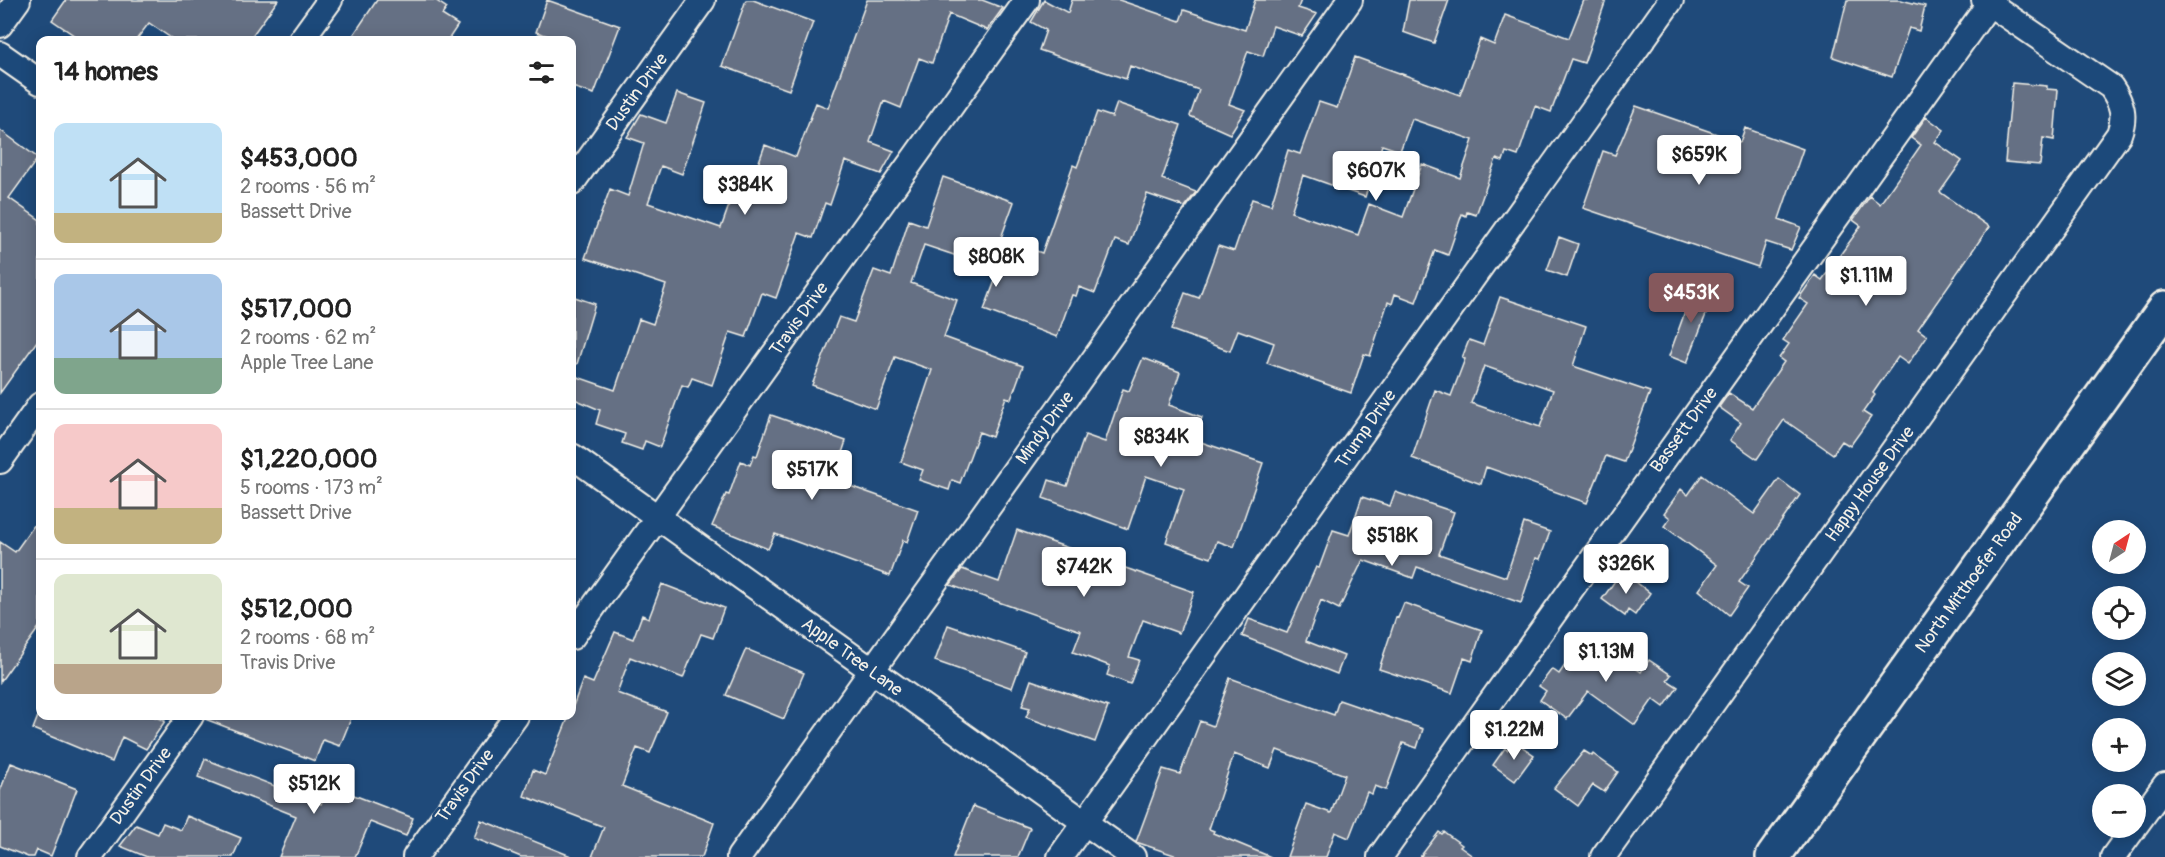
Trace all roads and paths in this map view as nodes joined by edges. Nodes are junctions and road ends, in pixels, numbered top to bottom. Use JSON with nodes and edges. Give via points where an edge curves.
{"nodes":[{"id":1,"x":18,"y":0,"type":"edge"},
{"id":2,"x":330,"y":0,"type":"edge"},
{"id":3,"x":703,"y":0,"type":"edge"},
{"id":4,"x":1027,"y":0,"type":"edge"},
{"id":5,"x":1350,"y":0,"type":"edge"},
{"id":6,"x":1671,"y":0,"type":"edge"},
{"id":7,"x":1986,"y":2,"type":"edge"},
{"id":8,"x":0,"y":25,"type":"edge"},
{"id":9,"x":304,"y":36,"type":"edge"},
{"id":10,"x":0,"y":54,"type":"edge"},
{"id":11,"x":36,"y":79,"type":"edge"},
{"id":12,"x":576,"y":177,"type":"edge"},
{"id":13,"x":2165,"y":308,"type":"edge"},
{"id":14,"x":36,"y":411,"type":"edge"},
{"id":15,"x":576,"y":459,"type":"edge"},
{"id":16,"x":0,"y":461,"type":"edge"},
{"id":17,"x":657,"y":518,"type":"junction"},
{"id":18,"x":576,"y":631,"type":"edge"},
{"id":19,"x":872,"y":671,"type":"junction"},
{"id":20,"x":188,"y":720,"type":"edge"},
{"id":21,"x":513,"y":720,"type":"edge"},
{"id":22,"x":2165,"y":785,"type":"edge"},
{"id":23,"x":2146,"y":811,"type":"edge"},
{"id":24,"x":1085,"y":823,"type":"junction"},
{"id":25,"x":2126,"y":838,"type":"edge"},
{"id":26,"x":90,"y":857,"type":"edge"},
{"id":27,"x":415,"y":857,"type":"edge"},
{"id":28,"x":739,"y":857,"type":"edge"},
{"id":29,"x":1060,"y":857,"type":"edge"},
{"id":30,"x":1133,"y":857,"type":"edge"},
{"id":31,"x":1380,"y":857,"type":"edge"},
{"id":32,"x":1603,"y":857,"type":"edge"},
{"id":33,"x":1773,"y":857,"type":"edge"},
{"id":34,"x":2113,"y":857,"type":"edge"}],
"edges":[{"from":1,"to":8,"type":"street"},
{"from":2,"to":9,"type":"street"},
{"from":3,"to":12,"type":"street","name":"Dustin Drive"},
{"from":4,"to":17,"type":"street","name":"Travis Drive"},
{"from":5,"to":19,"type":"street","name":"Mindy Drive"},
{"from":6,"to":24,"type":"street","name":"Trump Drive"},
{"from":7,"to":31,"type":"street","name":"Bassett Drive"},
{"from":7,"to":32,"type":"street","name":"Happy House Drive","via":[[2111,87],[2122,105],[2124,118],[2117,137]]},
{"from":10,"to":11,"type":"street"},
{"from":13,"to":33,"type":"main road","name":"North Mitthoefer Road"},
{"from":14,"to":16,"type":"street"},
{"from":15,"to":17,"type":"street","name":"Apple Tree Lane"},
{"from":17,"to":18,"type":"street","name":"Travis Drive"},
{"from":17,"to":19,"type":"street","name":"Apple Tree Lane"},
{"from":19,"to":24,"type":"street","name":"Apple Tree Lane"},
{"from":19,"to":28,"type":"street","name":"Mindy Drive"},
{"from":20,"to":26,"type":"street","name":"Dustin Drive"},
{"from":21,"to":27,"type":"street","name":"Travis Drive"},
{"from":22,"to":23,"type":"street"},
{"from":24,"to":29,"type":"street","name":"Trump Drive"},
{"from":24,"to":30,"type":"street","name":"Apple Tree Lane"},
{"from":25,"to":34,"type":"street"}]}
